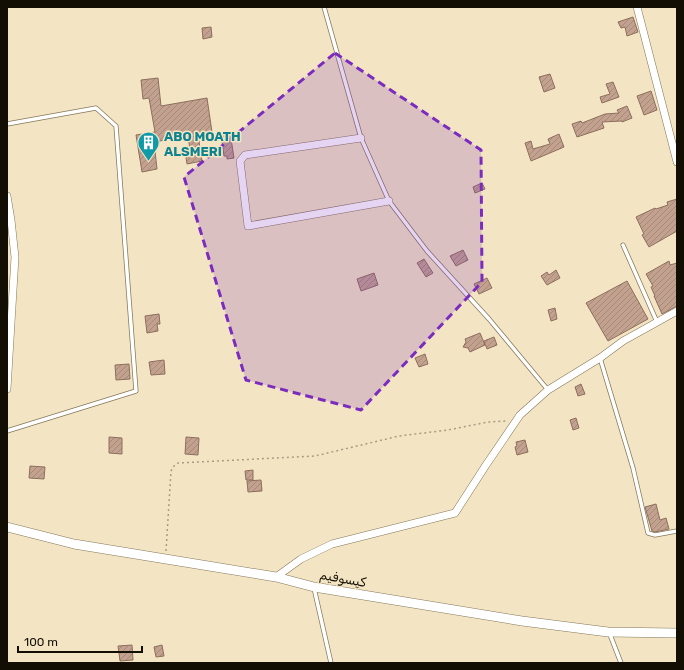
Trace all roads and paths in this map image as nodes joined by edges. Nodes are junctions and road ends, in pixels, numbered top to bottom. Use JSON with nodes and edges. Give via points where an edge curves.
{"nodes":[{"id":1,"x":324,"y":7,"type":"edge"},
{"id":2,"x":637,"y":7,"type":"edge"},
{"id":3,"x":7,"y":124,"type":"edge"},
{"id":4,"x":361,"y":138,"type":"junction"},
{"id":5,"x":677,"y":162,"type":"edge"},
{"id":6,"x":7,"y":196,"type":"edge"},
{"id":7,"x":389,"y":201,"type":"junction"},
{"id":8,"x":623,"y":245,"type":"dead end"},
{"id":9,"x":677,"y":311,"type":"edge"},
{"id":10,"x":657,"y":322,"type":"junction"},
{"id":11,"x":600,"y":358,"type":"junction"},
{"id":12,"x":7,"y":389,"type":"edge"},
{"id":13,"x":548,"y":390,"type":"junction"},
{"id":14,"x":516,"y":421,"type":"junction"},
{"id":15,"x":7,"y":432,"type":"edge"},
{"id":16,"x":7,"y":527,"type":"edge"},
{"id":17,"x":677,"y":531,"type":"edge"},
{"id":18,"x":165,"y":559,"type":"junction"},
{"id":19,"x":276,"y":576,"type":"junction"},
{"id":20,"x":314,"y":587,"type":"junction"},
{"id":21,"x":608,"y":632,"type":"junction"},
{"id":22,"x":677,"y":633,"type":"edge"},
{"id":23,"x":330,"y":663,"type":"edge"},
{"id":24,"x":621,"y":663,"type":"edge"}],
"edges":[{"from":1,"to":4,"type":"lane"},
{"from":2,"to":5,"type":"street"},
{"from":3,"to":15,"type":"lane","via":[[96,108],[116,126],[136,391]]},
{"from":4,"to":7,"type":"lane"},
{"from":4,"to":7,"type":"street","via":[[245,155],[240,161],[248,226]]},
{"from":6,"to":12,"type":"street","via":[[15,257]]},
{"from":7,"to":13,"type":"lane","via":[[427,251],[489,319]]},
{"from":8,"to":10,"type":"lane"},
{"from":9,"to":10,"type":"street"},
{"from":10,"to":11,"type":"street","via":[[623,341]]},
{"from":11,"to":13,"type":"street"},
{"from":11,"to":17,"type":"lane","via":[[633,468],[648,533],[655,535]]},
{"from":13,"to":14,"type":"street"},
{"from":14,"to":18,"type":"path","via":[[488,422],[399,436],[314,456],[178,463],[171,471]]},
{"from":14,"to":19,"type":"street","via":[[455,513],[332,544],[300,559]]},
{"from":16,"to":18,"type":"street","name":"كيسوفيم","via":[[74,544]]},
{"from":18,"to":19,"type":"street","name":"كيسوفيم"},
{"from":19,"to":20,"type":"street","name":"كيسوفيم"},
{"from":20,"to":21,"type":"street","name":"كيسوفيم","via":[[522,621]]},
{"from":20,"to":23,"type":"lane"},
{"from":21,"to":22,"type":"street","name":"كيسوفيم"},
{"from":21,"to":24,"type":"lane"}]}
